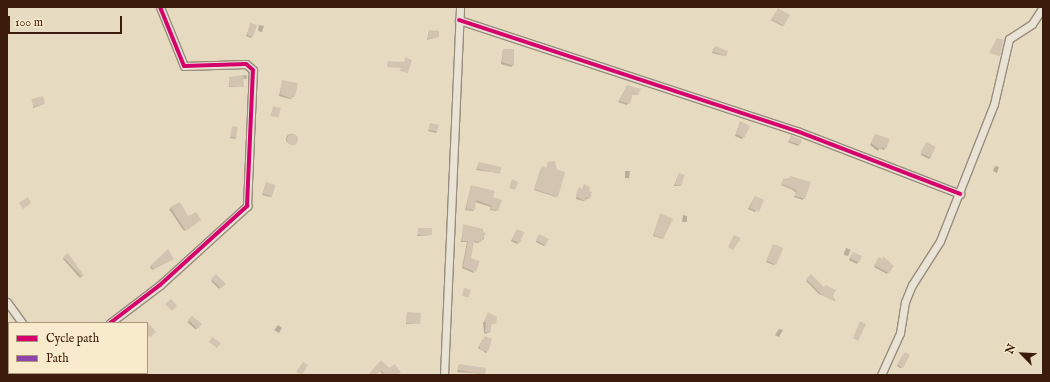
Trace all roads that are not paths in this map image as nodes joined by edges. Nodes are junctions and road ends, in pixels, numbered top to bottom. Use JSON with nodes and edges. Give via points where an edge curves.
{"nodes":[{"id":1,"x":160,"y":7,"type":"edge"},
{"id":2,"x":460,"y":7,"type":"edge"},
{"id":3,"x":1043,"y":7,"type":"edge"},
{"id":4,"x":458,"y":20,"type":"junction"},
{"id":5,"x":960,"y":194,"type":"junction"},
{"id":6,"x":7,"y":302,"type":"edge"},
{"id":7,"x":21,"y":322,"type":"edge"},
{"id":8,"x":111,"y":322,"type":"edge"},
{"id":9,"x":444,"y":375,"type":"edge"},
{"id":10,"x":881,"y":375,"type":"edge"}],
"edges":[{"from":1,"to":8,"type":"street","via":[[184,66],[246,64],[253,70],[247,206],[160,285]]},
{"from":2,"to":4,"type":"street"},
{"from":3,"to":5,"type":"street","via":[[1032,24],[1009,39],[994,104]]},
{"from":4,"to":5,"type":"street","via":[[797,131]]},
{"from":4,"to":9,"type":"street"},
{"from":5,"to":10,"type":"street","via":[[940,241],[912,285],[905,302],[900,333]]},
{"from":6,"to":7,"type":"street"}]}
